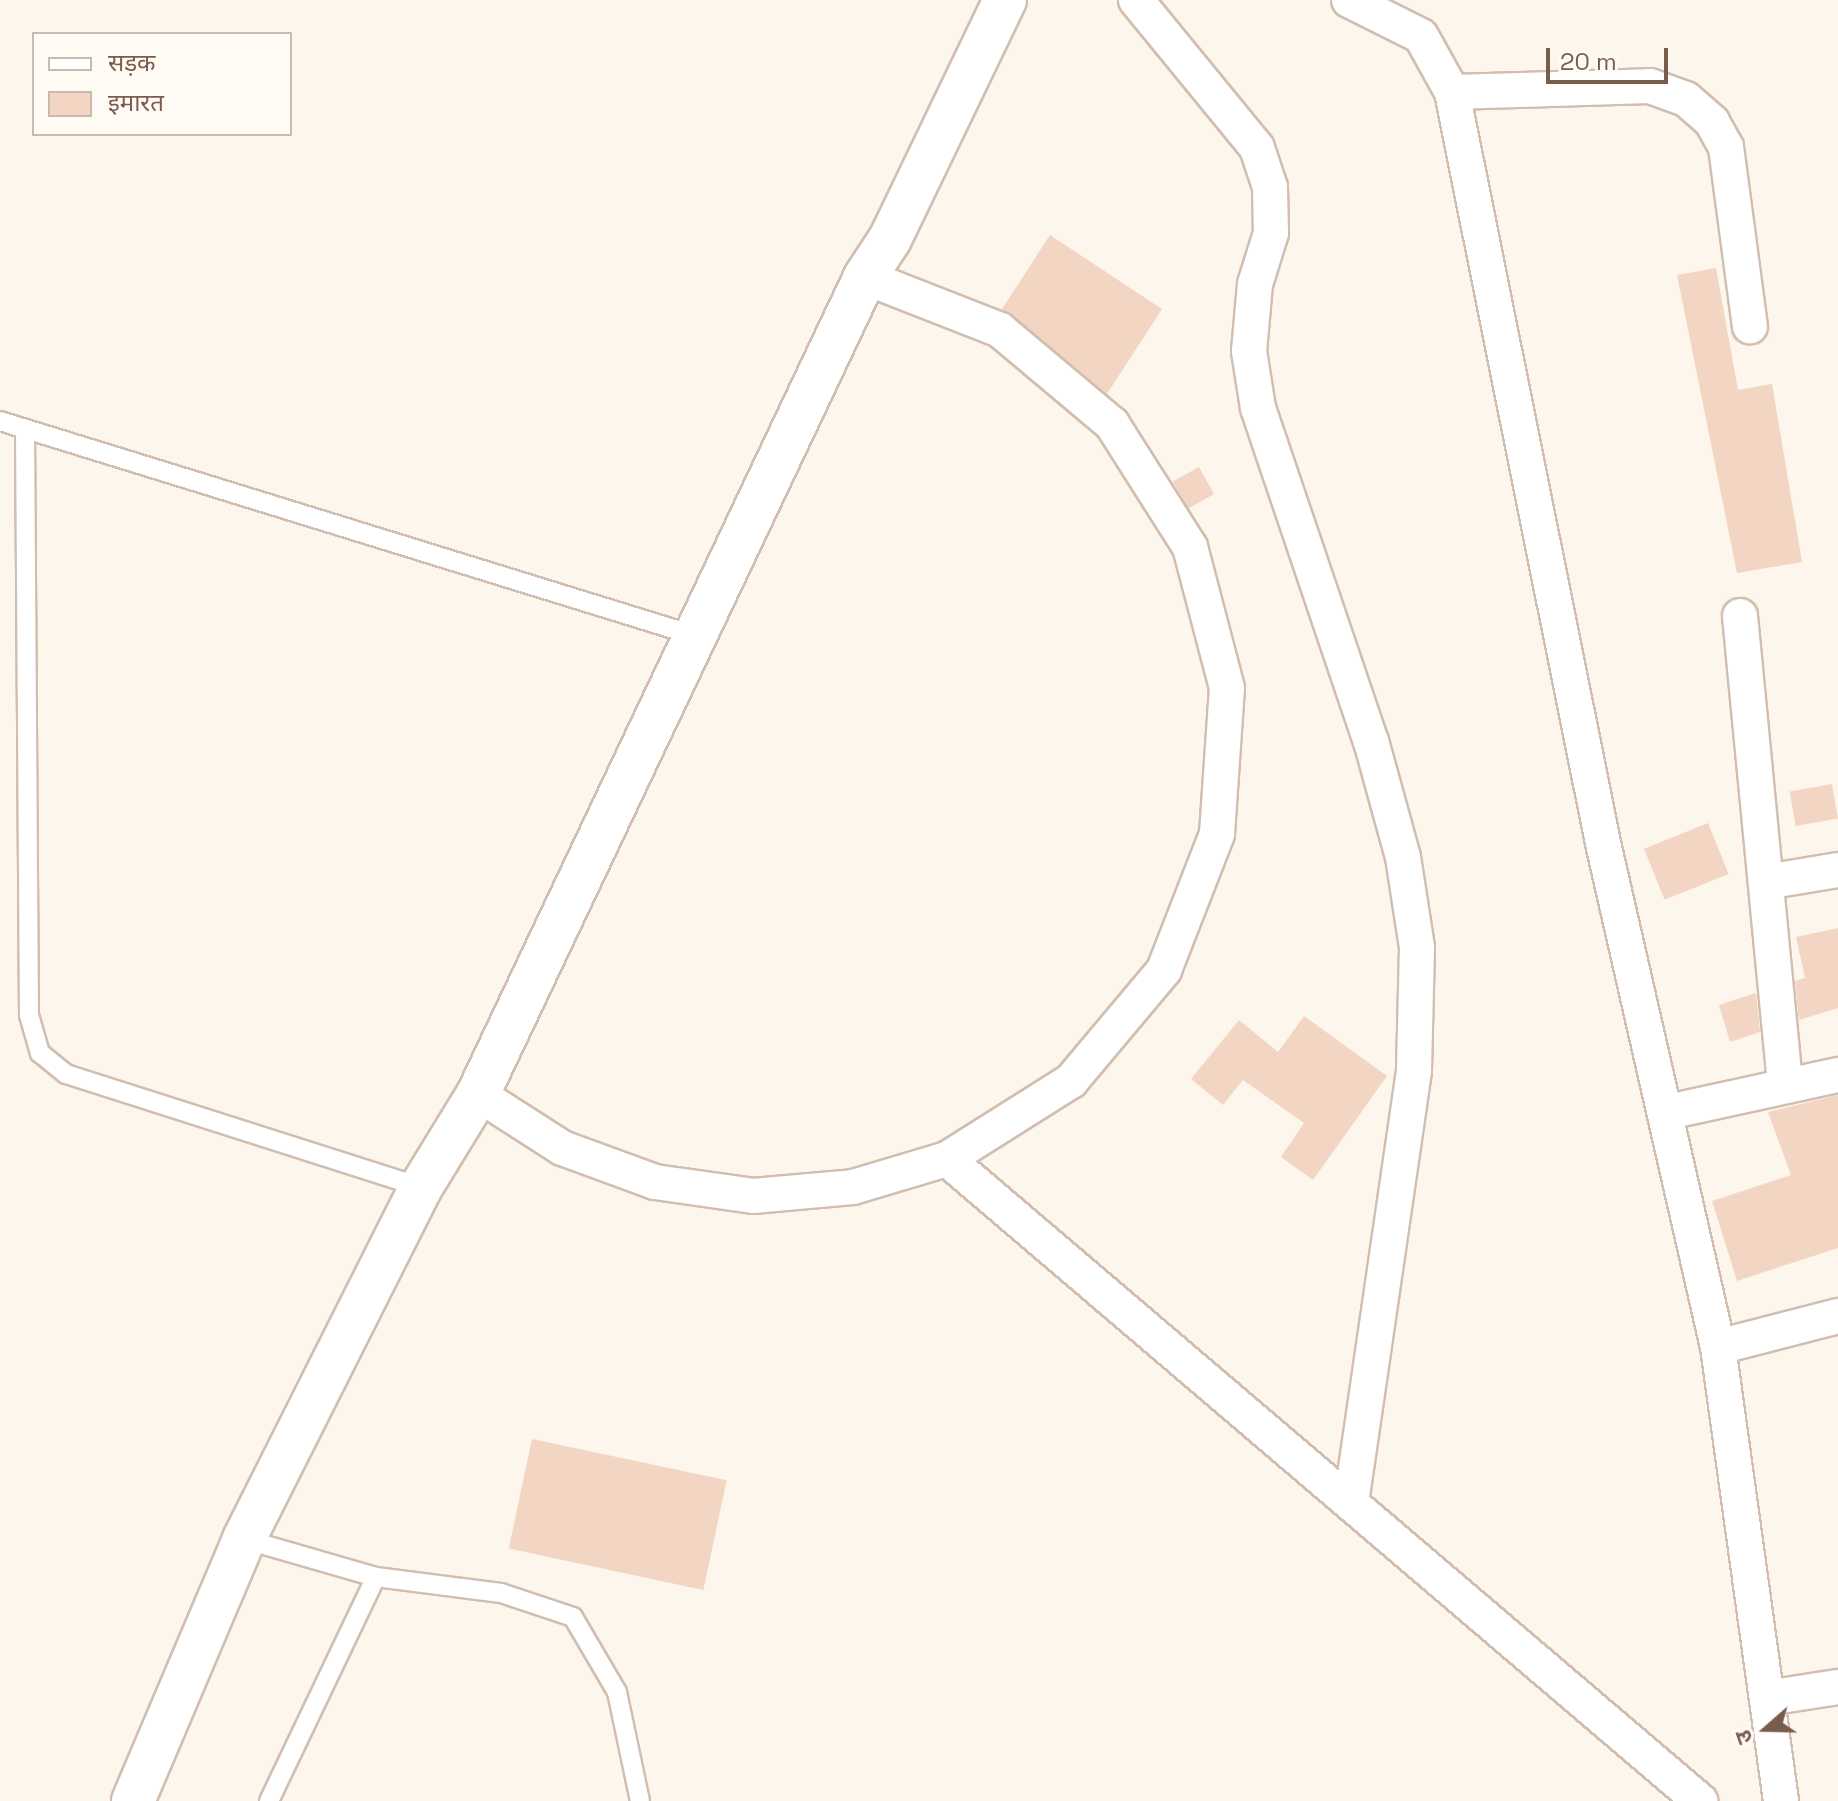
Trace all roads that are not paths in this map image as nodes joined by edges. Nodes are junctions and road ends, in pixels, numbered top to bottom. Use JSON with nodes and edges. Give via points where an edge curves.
{"nodes":[{"id":1,"x":1005,"y":0,"type":"edge"},
{"id":2,"x":1136,"y":0,"type":"edge"},
{"id":3,"x":1349,"y":0,"type":"edge"},
{"id":4,"x":1452,"y":92,"type":"junction"},
{"id":5,"x":865,"y":277,"type":"junction"},
{"id":6,"x":1750,"y":326,"type":"dead end"},
{"id":7,"x":0,"y":421,"type":"edge"},
{"id":8,"x":25,"y":429,"type":"junction"},
{"id":9,"x":1740,"y":616,"type":"dead end"},
{"id":10,"x":693,"y":635,"type":"junction"},
{"id":11,"x":1838,"y":870,"type":"edge"},
{"id":12,"x":1766,"y":882,"type":"junction"},
{"id":13,"x":1838,"y":1075,"type":"edge"},
{"id":14,"x":1785,"y":1086,"type":"junction"},
{"id":15,"x":478,"y":1094,"type":"junction"},
{"id":16,"x":1668,"y":1112,"type":"junction"},
{"id":17,"x":947,"y":1159,"type":"junction"},
{"id":18,"x":421,"y":1187,"type":"junction"},
{"id":19,"x":1838,"y":1316,"type":"edge"},
{"id":20,"x":1718,"y":1347,"type":"junction"},
{"id":21,"x":1351,"y":1503,"type":"junction"},
{"id":22,"x":244,"y":1539,"type":"junction"},
{"id":23,"x":376,"y":1577,"type":"junction"},
{"id":24,"x":1838,"y":1687,"type":"edge"},
{"id":25,"x":1767,"y":1698,"type":"junction"},
{"id":26,"x":133,"y":1801,"type":"edge"},
{"id":27,"x":269,"y":1801,"type":"edge"},
{"id":28,"x":640,"y":1801,"type":"edge"},
{"id":29,"x":1700,"y":1801,"type":"edge"},
{"id":30,"x":1781,"y":1801,"type":"edge"}],
"edges":[{"from":1,"to":5,"type":"street","via":[[890,239]]},
{"from":2,"to":21,"type":"street","via":[[1257,148],[1270,187],[1271,233],[1255,284],[1249,351],[1258,408],[1371,741],[1403,857],[1417,947],[1414,1071]]},
{"from":3,"to":4,"type":"street","via":[[1421,36]]},
{"from":4,"to":6,"type":"street","via":[[1650,86],[1686,99],[1712,122],[1726,147]]},
{"from":4,"to":16,"type":"street","via":[[1603,843]]},
{"from":5,"to":10,"type":"street"},
{"from":5,"to":17,"type":"street","via":[[1000,330],[1112,424],[1190,547],[1227,688],[1217,834],[1164,970],[1071,1081]]},
{"from":7,"to":8,"type":"lane"},
{"from":8,"to":10,"type":"lane"},
{"from":8,"to":18,"type":"lane","via":[[29,1015],[40,1053],[66,1074]]},
{"from":9,"to":12,"type":"street"},
{"from":10,"to":15,"type":"street"},
{"from":11,"to":12,"type":"street"},
{"from":12,"to":14,"type":"street"},
{"from":13,"to":14,"type":"street"},
{"from":14,"to":16,"type":"street"},
{"from":15,"to":17,"type":"street","via":[[562,1148],[655,1182],[753,1196],[853,1187]]},
{"from":15,"to":18,"type":"street"},
{"from":16,"to":20,"type":"street"},
{"from":17,"to":21,"type":"street"},
{"from":18,"to":22,"type":"street"},
{"from":19,"to":20,"type":"street"},
{"from":20,"to":25,"type":"street"},
{"from":21,"to":29,"type":"street"},
{"from":22,"to":23,"type":"lane"},
{"from":22,"to":26,"type":"street"},
{"from":23,"to":27,"type":"lane"},
{"from":23,"to":28,"type":"lane","via":[[501,1593],[573,1617],[617,1692]]},
{"from":24,"to":25,"type":"street"},
{"from":25,"to":30,"type":"street"}]}
